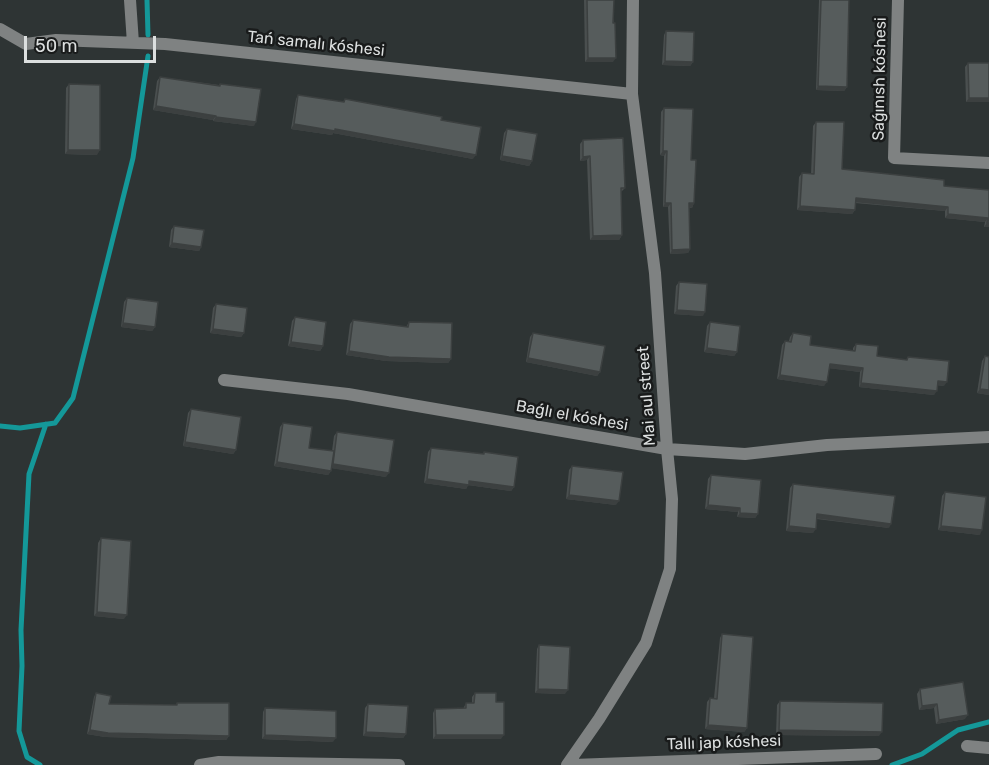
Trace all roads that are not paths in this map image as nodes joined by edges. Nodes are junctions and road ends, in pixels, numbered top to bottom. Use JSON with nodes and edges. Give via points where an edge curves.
{"nodes":[{"id":1,"x":130,"y":0,"type":"edge"},
{"id":2,"x":633,"y":0,"type":"edge"},
{"id":3,"x":898,"y":0,"type":"edge"},
{"id":4,"x":0,"y":29,"type":"edge"},
{"id":5,"x":134,"y":43,"type":"junction"},
{"id":6,"x":632,"y":94,"type":"junction"},
{"id":7,"x":989,"y":163,"type":"edge"},
{"id":8,"x":224,"y":380,"type":"dead end"},
{"id":9,"x":989,"y":437,"type":"edge"},
{"id":10,"x":667,"y":449,"type":"junction"},
{"id":11,"x":967,"y":746,"type":"dead end"},
{"id":12,"x":989,"y":748,"type":"edge"},
{"id":13,"x":876,"y":754,"type":"dead end"},
{"id":14,"x":200,"y":765,"type":"edge"},
{"id":15,"x":399,"y":765,"type":"edge"},
{"id":16,"x":567,"y":765,"type":"edge"},
{"id":17,"x":573,"y":765,"type":"edge"}],
"edges":[{"from":1,"to":5,"type":"street"},
{"from":2,"to":6,"type":"street","name":"Mai aul street"},
{"from":3,"to":7,"type":"street","name":"Saǵınısh kóshesi","via":[[894,158]]},
{"from":4,"to":5,"type":"street","name":"Tań samalı kóshesi","via":[[26,44],[56,40]]},
{"from":5,"to":6,"type":"street","name":"Tań samalı kóshesi"},
{"from":6,"to":10,"type":"street","name":"Mai aul street","via":[[655,273]]},
{"from":8,"to":10,"type":"street","name":"Baǵlı el kóshesi","via":[[348,394]]},
{"from":9,"to":10,"type":"street","name":"Baǵlı el kóshesi","via":[[827,445],[745,454]]},
{"from":10,"to":16,"type":"street","name":"Mai aul street","via":[[672,500],[670,569],[646,643]]},
{"from":11,"to":12,"type":"street"},
{"from":13,"to":17,"type":"street","name":"Tallı jap kóshesi"},
{"from":14,"to":15,"type":"street"}]}
